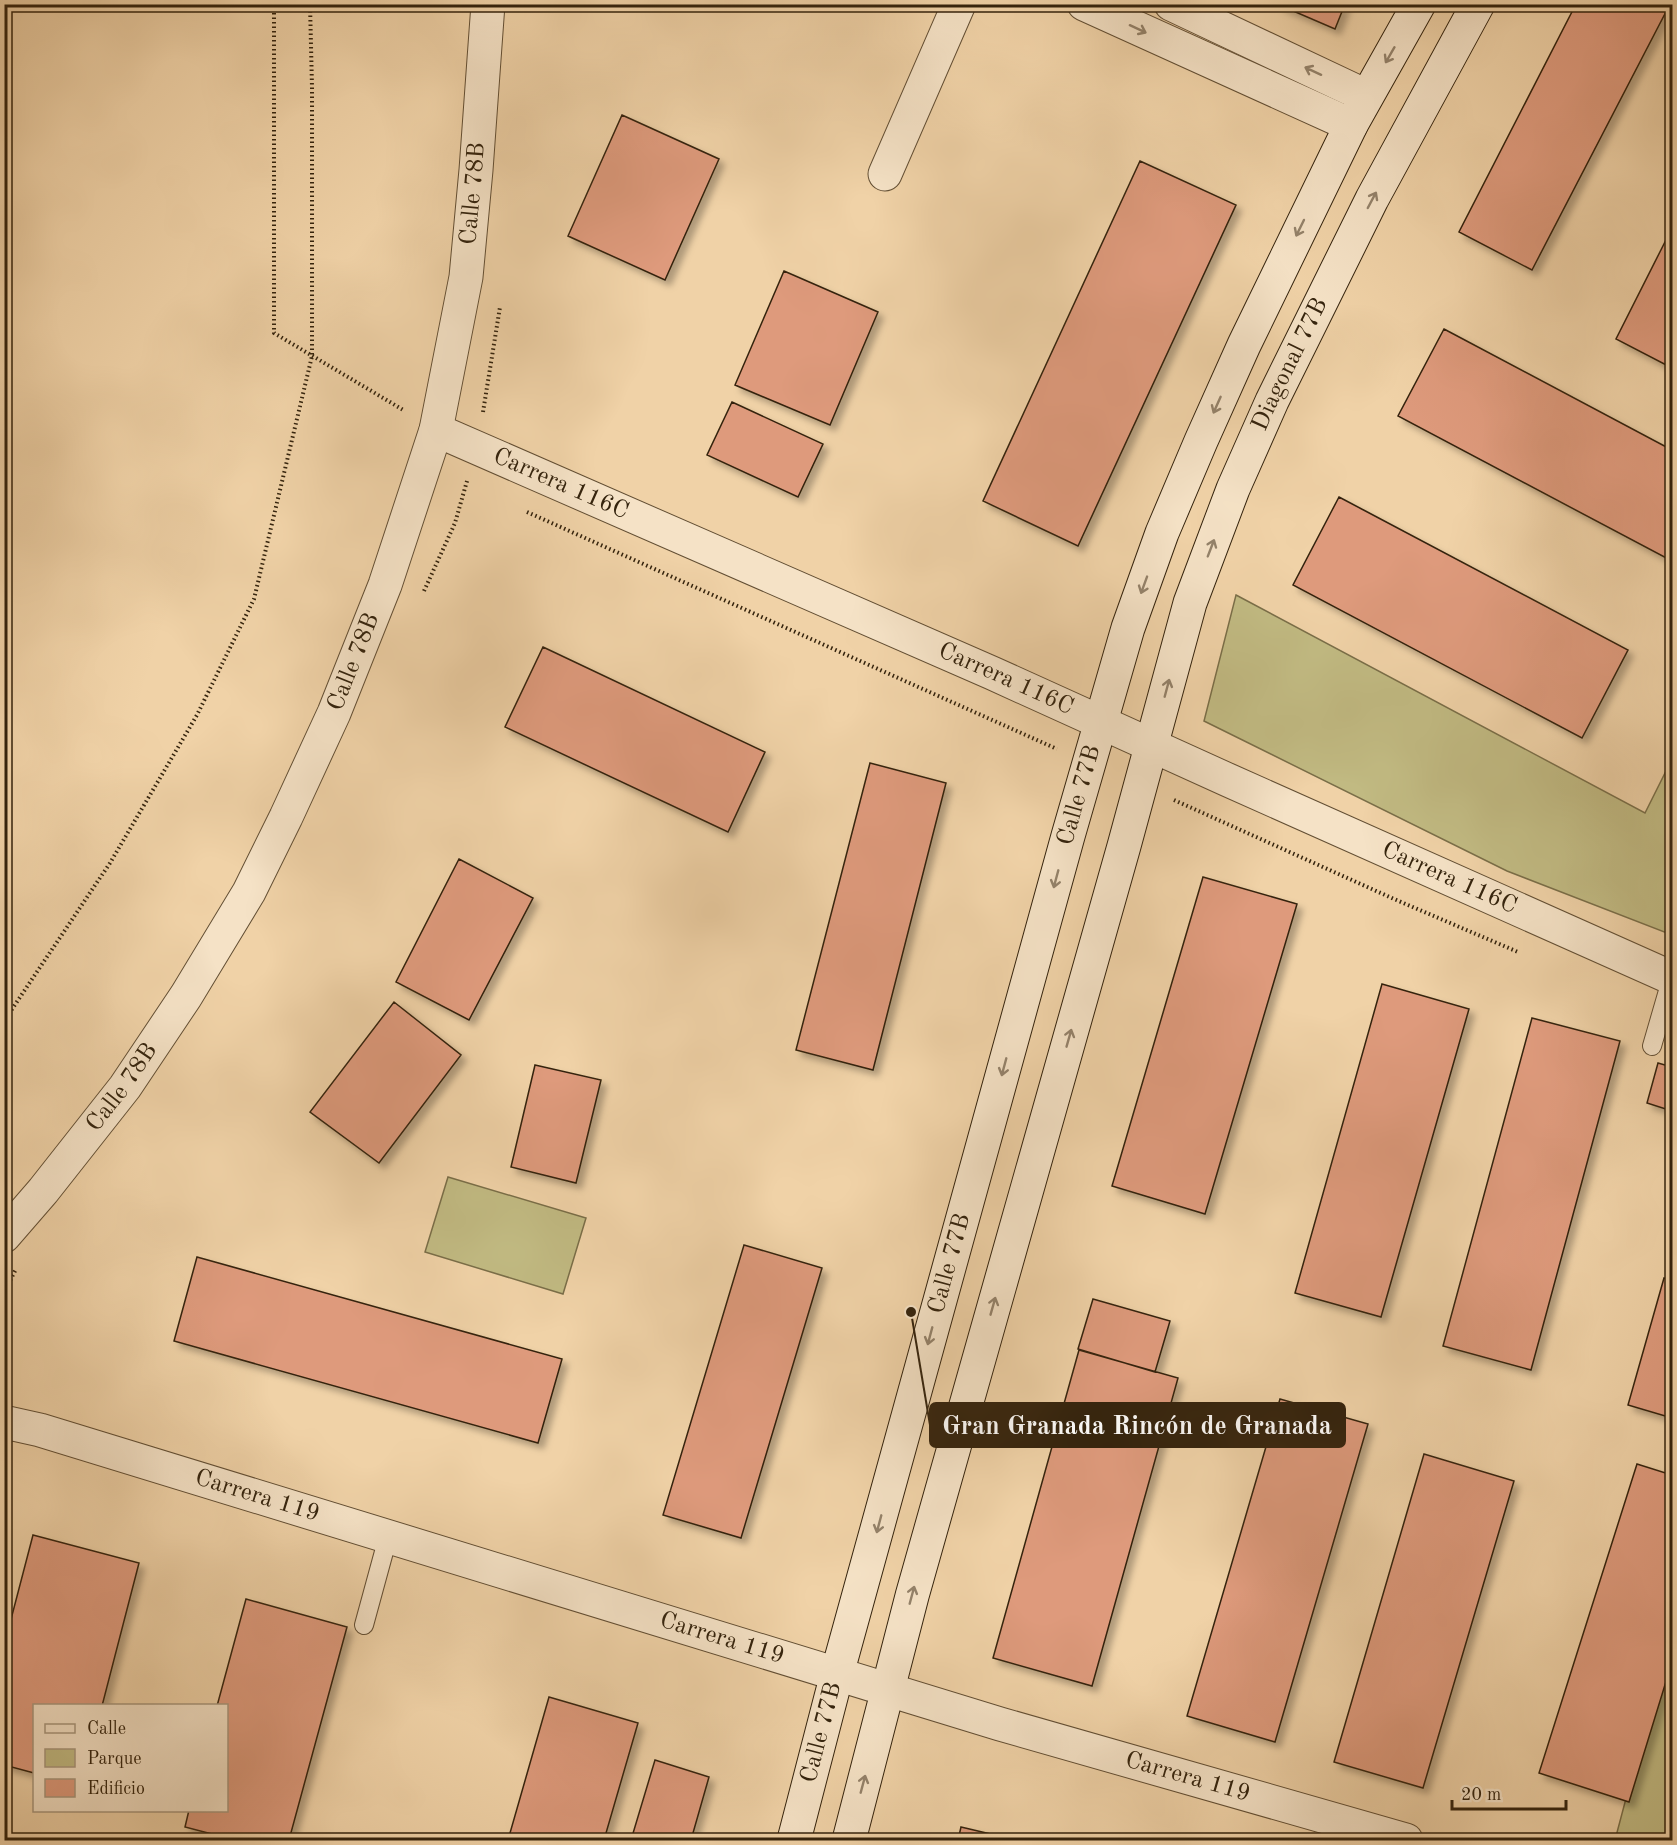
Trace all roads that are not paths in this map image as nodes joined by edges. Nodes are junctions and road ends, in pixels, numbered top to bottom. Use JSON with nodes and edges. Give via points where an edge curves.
{"nodes":[{"id":1,"x":488,"y":4,"type":"edge"},
{"id":2,"x":959,"y":4,"type":"edge"},
{"id":3,"x":1084,"y":4,"type":"edge"},
{"id":4,"x":1171,"y":4,"type":"edge"},
{"id":5,"x":1419,"y":4,"type":"edge"},
{"id":6,"x":1478,"y":4,"type":"edge"},
{"id":7,"x":1366,"y":96,"type":"junction"},
{"id":8,"x":1351,"y":126,"type":"junction"},
{"id":9,"x":885,"y":174,"type":"dead end"},
{"id":10,"x":436,"y":430,"type":"junction"},
{"id":11,"x":1100,"y":721,"type":"junction"},
{"id":12,"x":1151,"y":745,"type":"junction"},
{"id":13,"x":1672,"y":977,"type":"edge"},
{"id":14,"x":1652,"y":1046,"type":"dead end"},
{"id":15,"x":4,"y":1236,"type":"edge"},
{"id":16,"x":4,"y":1405,"type":"edge"},
{"id":17,"x":4,"y":1422,"type":"edge"},
{"id":18,"x":40,"y":1431,"type":"junction"},
{"id":19,"x":388,"y":1537,"type":"junction"},
{"id":20,"x":364,"y":1625,"type":"dead end"},
{"id":21,"x":837,"y":1674,"type":"junction"},
{"id":22,"x":888,"y":1690,"type":"junction"},
{"id":23,"x":794,"y":1840,"type":"edge"},
{"id":24,"x":849,"y":1840,"type":"edge"},
{"id":25,"x":1406,"y":1840,"type":"edge"}],
"edges":[{"from":1,"to":10,"type":"street","name":"Calle 78B","via":[[466,277]]},
{"from":2,"to":9,"type":"street"},
{"from":3,"to":8,"type":"street","one_way":true},
{"from":7,"to":4,"type":"street","one_way":true},
{"from":5,"to":7,"type":"street","name":"Diagonal 77B","one_way":true},
{"from":12,"to":6,"type":"street","name":"Diagonal 77B","one_way":true,"via":[[1190,603],[1233,489],[1372,199]]},
{"from":7,"to":8,"type":"street","name":"Diagonal 77B"},
{"from":8,"to":11,"type":"street","name":"Diagonal 77B","one_way":true,"via":[[1244,345],[1162,533]]},
{"from":10,"to":11,"type":"street","name":"Carrera 116C"},
{"from":10,"to":15,"type":"street","name":"Calle 78B","via":[[385,585],[334,713],[249,892],[125,1087]]},
{"from":11,"to":12,"type":"street","name":"Carrera 116C"},
{"from":11,"to":21,"type":"street","name":"Calle 77B","one_way":true},
{"from":12,"to":13,"type":"street","name":"Carrera 116C"},
{"from":22,"to":12,"type":"street","one_way":true},
{"from":13,"to":14,"type":"lane"},
{"from":16,"to":18,"type":"street","name":"Carrera 119"},
{"from":17,"to":18,"type":"street","name":"Carrera 119"},
{"from":18,"to":19,"type":"street","name":"Carrera 119"},
{"from":19,"to":20,"type":"lane"},
{"from":19,"to":21,"type":"street","name":"Carrera 119"},
{"from":21,"to":22,"type":"street","name":"Carrera 119"},
{"from":21,"to":23,"type":"street","name":"Calle 77B"},
{"from":24,"to":22,"type":"street","one_way":true},
{"from":22,"to":25,"type":"street","name":"Carrera 119"}]}
